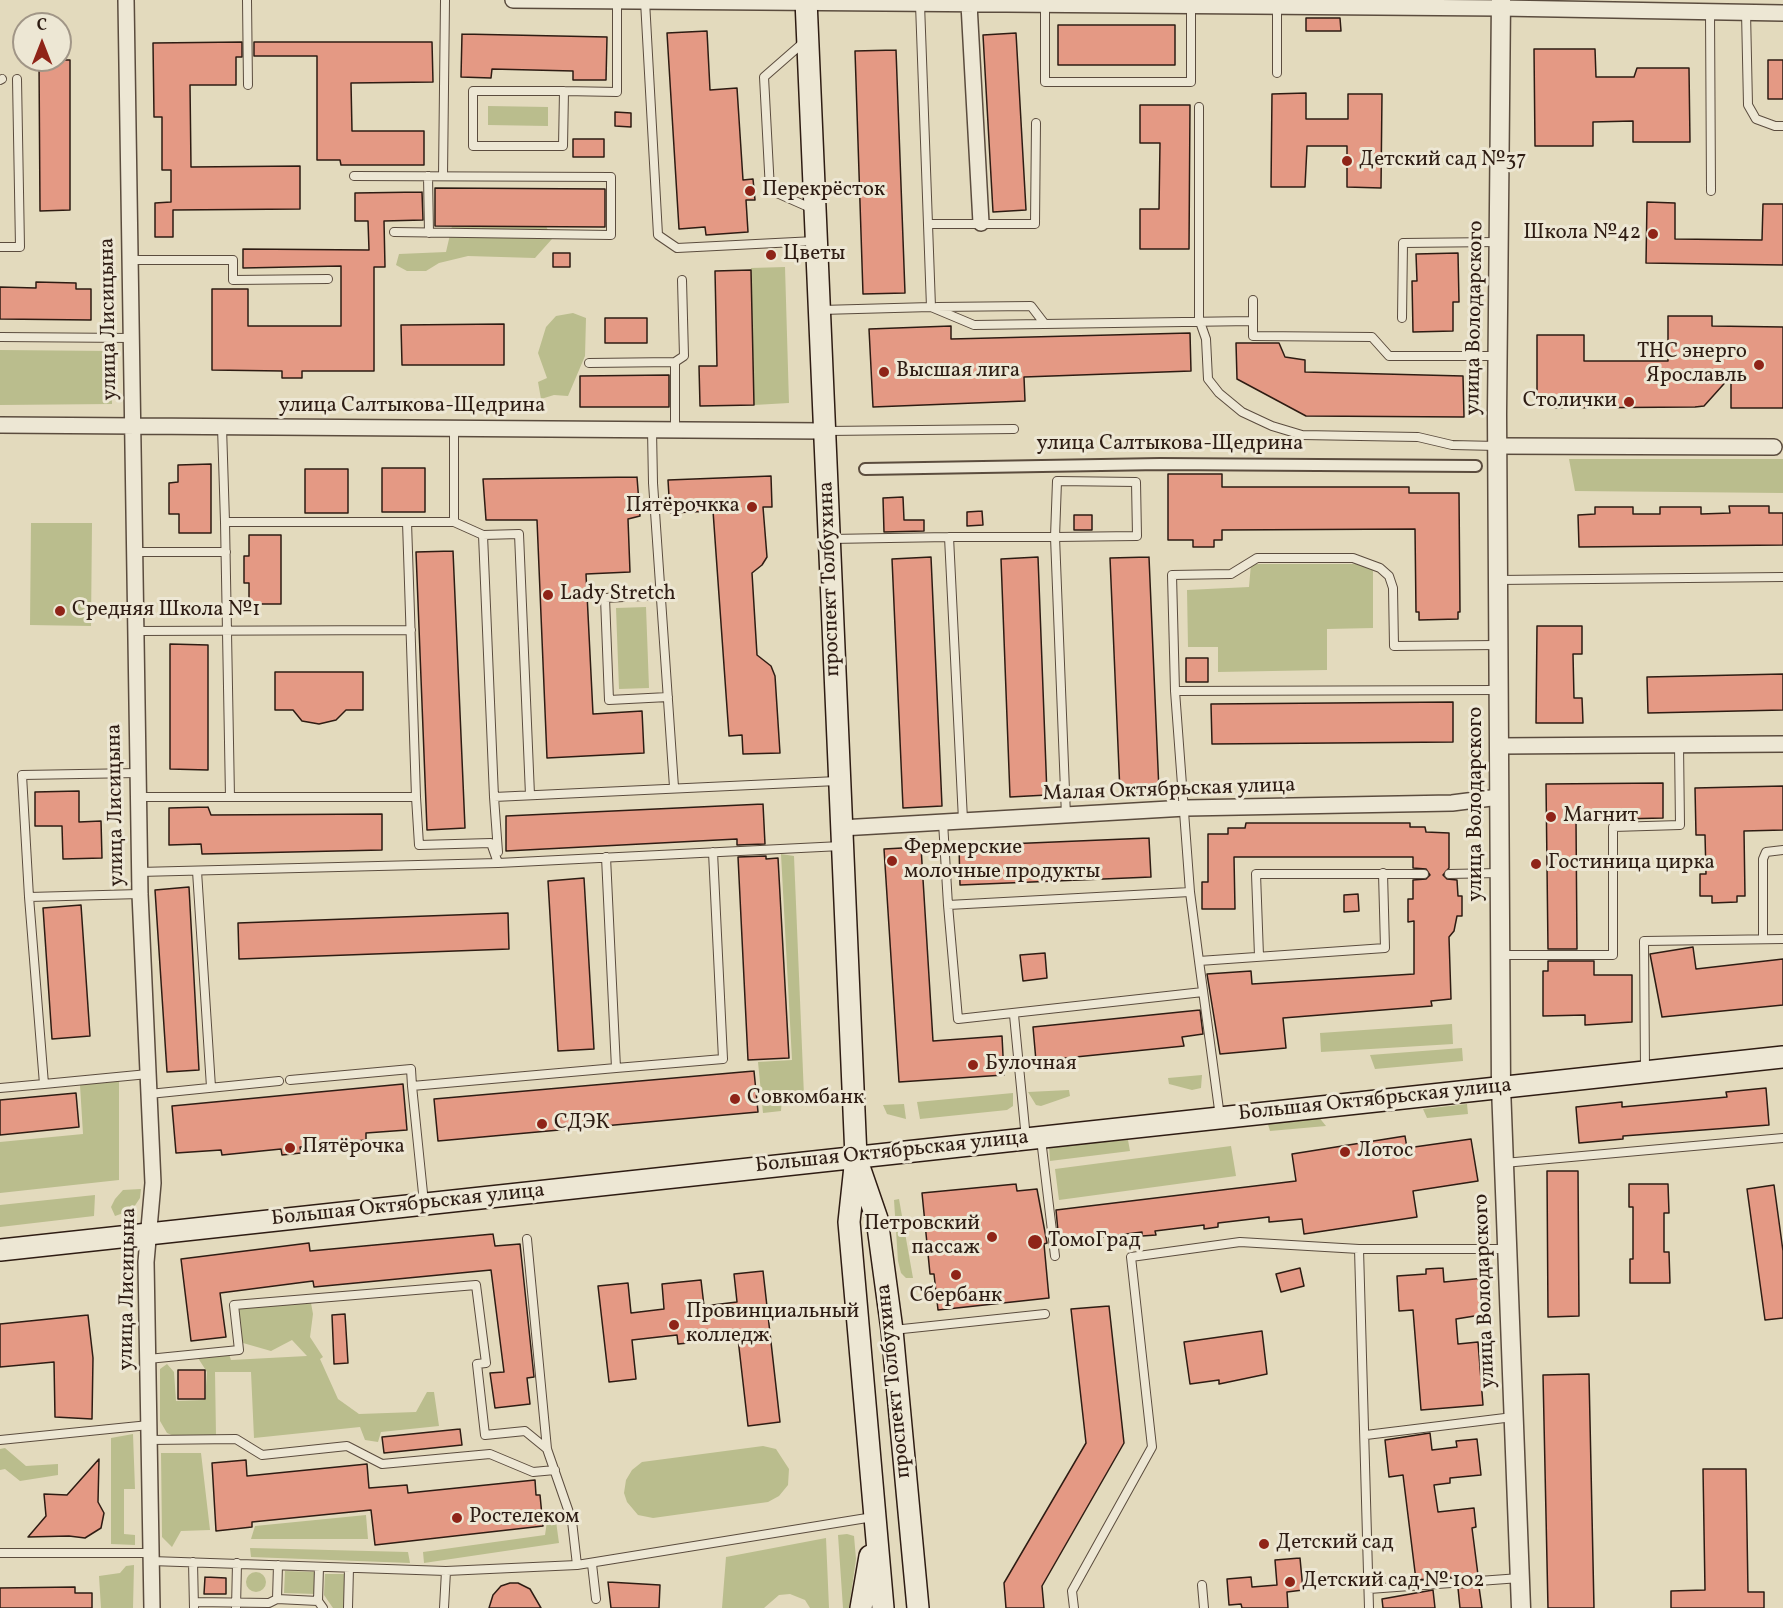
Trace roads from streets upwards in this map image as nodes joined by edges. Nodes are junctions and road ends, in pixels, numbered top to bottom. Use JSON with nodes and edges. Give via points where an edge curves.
{"nodes":[{"id":1,"x":126,"y":0,"type":"edge"},
{"id":2,"x":513,"y":0,"type":"edge"},
{"id":3,"x":635,"y":0,"type":"edge"},
{"id":4,"x":617,"y":1,"type":"edge"},
{"id":5,"x":645,"y":1,"type":"edge"},
{"id":6,"x":806,"y":1,"type":"edge"},
{"id":7,"x":1099,"y":2,"type":"edge"},
{"id":8,"x":969,"y":4,"type":"junction"},
{"id":9,"x":1202,"y":4,"type":"edge"},
{"id":10,"x":1501,"y":4,"type":"edge"},
{"id":11,"x":1783,"y":13,"type":"edge"},
{"id":12,"x":981,"y":223,"type":"road end"},
{"id":13,"x":0,"y":424,"type":"edge"},
{"id":14,"x":132,"y":426,"type":"junction"},
{"id":15,"x":824,"y":431,"type":"junction"},
{"id":16,"x":1497,"y":446,"type":"junction"},
{"id":17,"x":1778,"y":447,"type":"edge"},
{"id":18,"x":1476,"y":466,"type":"dead end"},
{"id":19,"x":865,"y":469,"type":"dead end"},
{"id":20,"x":1783,"y":744,"type":"edge"},
{"id":21,"x":1499,"y":746,"type":"junction"},
{"id":22,"x":1499,"y":797,"type":"junction"},
{"id":23,"x":842,"y":837,"type":"junction"},
{"id":24,"x":1783,"y":1057,"type":"edge"},
{"id":25,"x":1501,"y":1087,"type":"junction"},
{"id":26,"x":856,"y":1158,"type":"junction"},
{"id":27,"x":148,"y":1234,"type":"junction"},
{"id":28,"x":0,"y":1250,"type":"edge"},
{"id":29,"x":874,"y":1517,"type":"junction"},
{"id":30,"x":152,"y":1608,"type":"edge"},
{"id":31,"x":861,"y":1608,"type":"edge"},
{"id":32,"x":883,"y":1608,"type":"edge"},
{"id":33,"x":918,"y":1608,"type":"edge"},
{"id":34,"x":1521,"y":1608,"type":"edge"}],
"edges":[{"from":1,"to":14,"type":"street","name":"улица Лисицына"},
{"from":2,"to":4,"type":"street"},
{"from":3,"to":4,"type":"street"},
{"from":3,"to":5,"type":"street"},
{"from":5,"to":6,"type":"street"},
{"from":6,"to":8,"type":"street"},
{"from":6,"to":15,"type":"main road","name":"проспект Толбухина"},
{"from":7,"to":8,"type":"street"},
{"from":7,"to":9,"type":"street"},
{"from":8,"to":12,"type":"street"},
{"from":9,"to":10,"type":"street"},
{"from":10,"to":11,"type":"street"},
{"from":10,"to":16,"type":"street","name":"улица Володарского"},
{"from":13,"to":14,"type":"street","name":"улица Салтыкова-Щедрина"},
{"from":14,"to":15,"type":"street","name":"улица Салтыкова-Щедрина"},
{"from":14,"to":27,"type":"street","name":"улица Лисицына","via":[[139,872],[153,1183]]},
{"from":15,"to":23,"type":"main road","name":"проспект Толбухина"},
{"from":16,"to":17,"type":"street"},
{"from":16,"to":21,"type":"street","name":"улица Володарского"},
{"from":18,"to":19,"type":"street","name":"улица Салтыкова-Щедрина","via":[[1160,464]]},
{"from":20,"to":21,"type":"street"},
{"from":21,"to":22,"type":"street","name":"улица Володарского"},
{"from":22,"to":23,"type":"street","name":"Малая Октябрьская улица","via":[[1452,803],[1186,808],[963,820]]},
{"from":22,"to":25,"type":"street","name":"улица Володарского"},
{"from":23,"to":26,"type":"main road","name":"проспект Толбухина"},
{"from":24,"to":25,"type":"main road","name":"Большая Октябрьская улица"},
{"from":25,"to":26,"type":"main road","name":"Большая Октябрьская улица"},
{"from":25,"to":34,"type":"street","name":"улица Володарского"},
{"from":26,"to":27,"type":"main road","name":"Большая Октябрьская улица"},
{"from":26,"to":29,"type":"main road","name":"проспект Толбухина","via":[[849,1222]]},
{"from":26,"to":33,"type":"main road","name":"проспект Толбухина","via":[[877,1219],[892,1330]]},
{"from":27,"to":28,"type":"main road","name":"Большая Октябрьская улица"},
{"from":27,"to":30,"type":"street","name":"улица Лисицына"},
{"from":29,"to":31,"type":"main road"},
{"from":29,"to":32,"type":"main road","name":"проспект Толбухина"}]}
